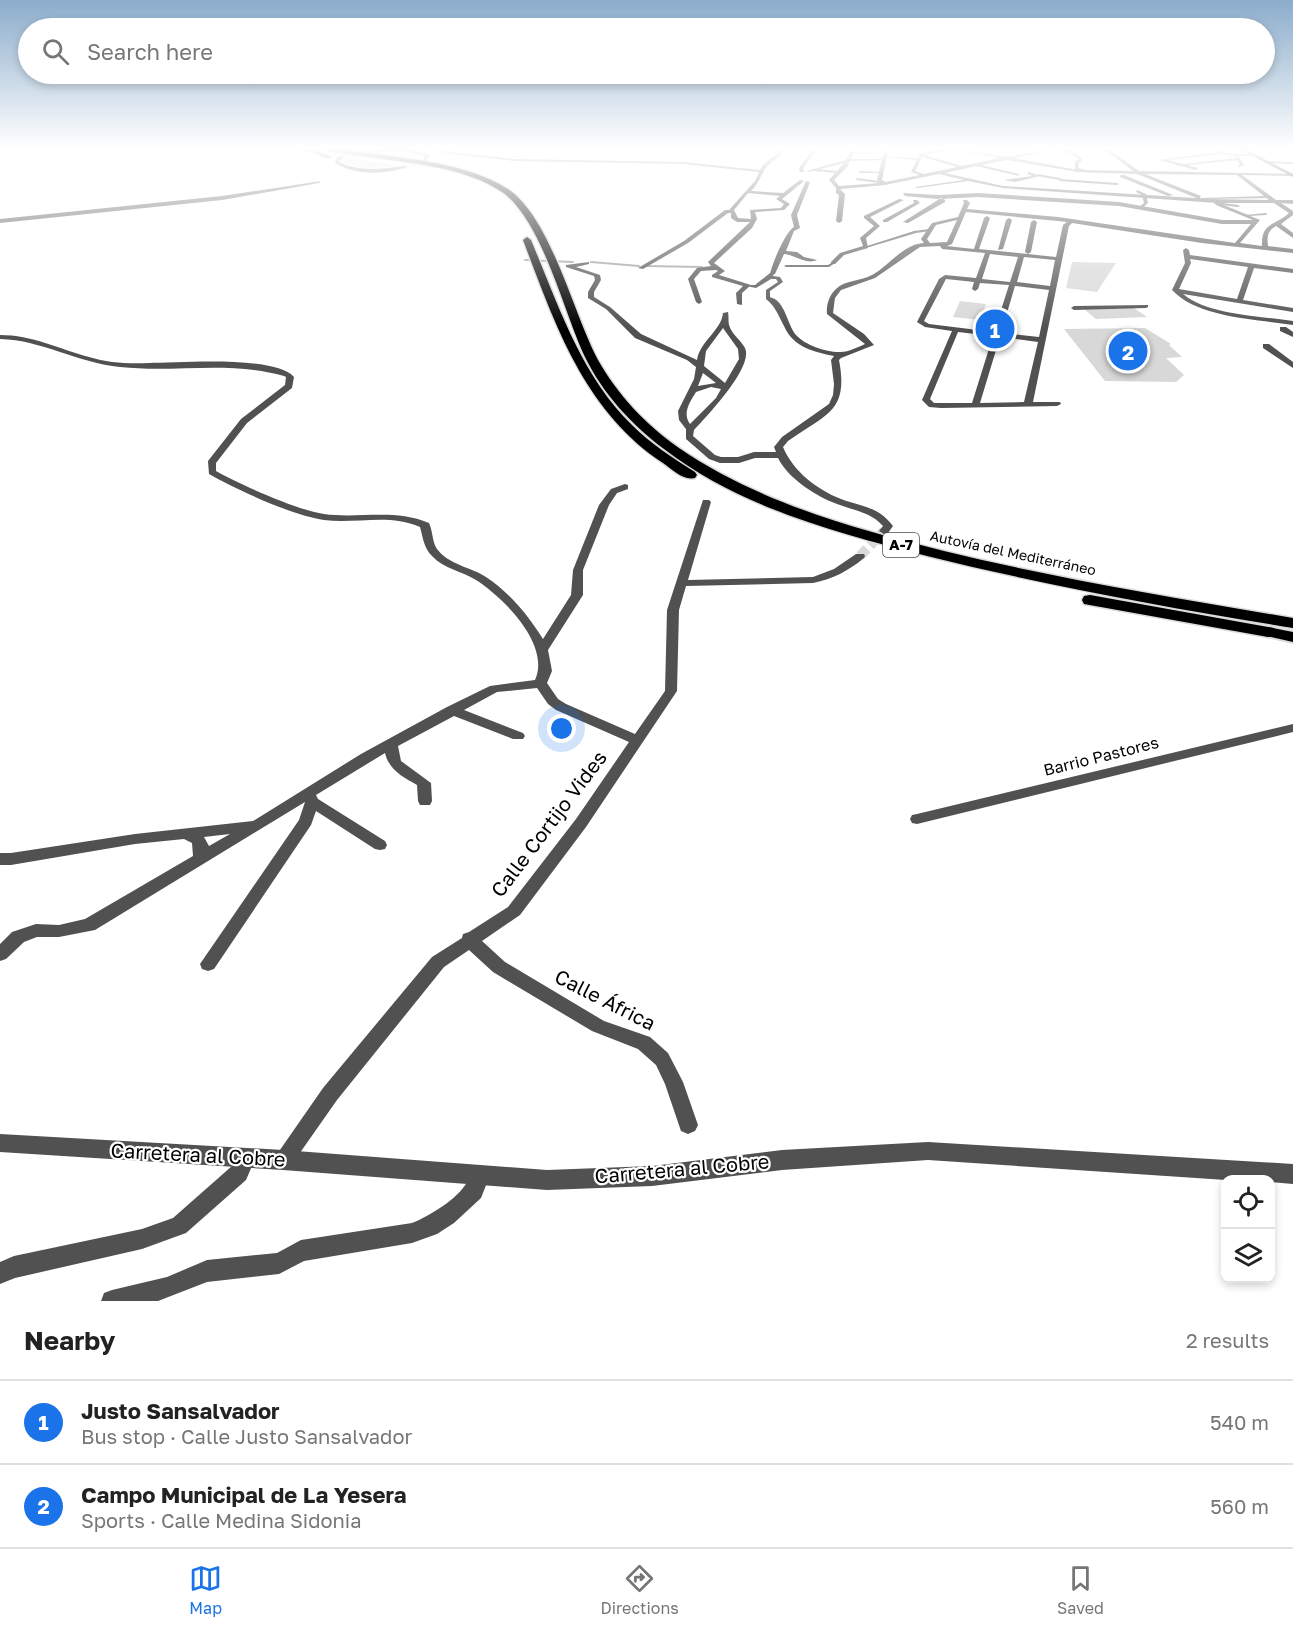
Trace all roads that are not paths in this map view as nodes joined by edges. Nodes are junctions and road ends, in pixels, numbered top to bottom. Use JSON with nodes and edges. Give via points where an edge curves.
{"nodes":[{"id":1,"x":128,"y":208,"type":"edge"},
{"id":2,"x":511,"y":208,"type":"edge"},
{"id":3,"x":523,"y":208,"type":"edge"},
{"id":4,"x":734,"y":208,"type":"edge"},
{"id":5,"x":783,"y":208,"type":"edge"},
{"id":6,"x":796,"y":208,"type":"edge"},
{"id":7,"x":840,"y":208,"type":"edge"},
{"id":8,"x":883,"y":208,"type":"edge"},
{"id":9,"x":908,"y":208,"type":"edge"},
{"id":10,"x":931,"y":208,"type":"edge"},
{"id":11,"x":958,"y":208,"type":"edge"},
{"id":12,"x":980,"y":208,"type":"edge"},
{"id":13,"x":1145,"y":208,"type":"edge"},
{"id":14,"x":1230,"y":208,"type":"edge"},
{"id":15,"x":1256,"y":208,"type":"joint"},
{"id":16,"x":963,"y":210,"type":"junction"},
{"id":17,"x":731,"y":211,"type":"junction"},
{"id":18,"x":1293,"y":213,"type":"edge"},
{"id":19,"x":1062,"y":214,"type":"dead end"},
{"id":20,"x":1219,"y":214,"type":"dead end"},
{"id":21,"x":1266,"y":214,"type":"dead end"},
{"id":22,"x":1246,"y":215,"type":"junction"},
{"id":23,"x":518,"y":216,"type":"dead end"},
{"id":24,"x":987,"y":218,"type":"junction"},
{"id":25,"x":885,"y":220,"type":"dead end"},
{"id":26,"x":1009,"y":220,"type":"junction"},
{"id":27,"x":0,"y":221,"type":"edge"},
{"id":28,"x":753,"y":221,"type":"junction"},
{"id":29,"x":838,"y":221,"type":"dead end"},
{"id":30,"x":906,"y":222,"type":"dead end"},
{"id":31,"x":1034,"y":222,"type":"junction"},
{"id":32,"x":1238,"y":222,"type":"junction"},
{"id":33,"x":1256,"y":222,"type":"junction"},
{"id":34,"x":1068,"y":223,"type":"junction"},
{"id":35,"x":1275,"y":224,"type":"junction"},
{"id":36,"x":929,"y":230,"type":"junction"},
{"id":37,"x":525,"y":234,"type":"dead end"},
{"id":38,"x":1293,"y":236,"type":"edge"},
{"id":39,"x":1202,"y":241,"type":"junction"},
{"id":40,"x":927,"y":243,"type":"junction"},
{"id":41,"x":1236,"y":245,"type":"junction"},
{"id":42,"x":1265,"y":246,"type":"dead end"},
{"id":43,"x":866,"y":247,"type":"junction"},
{"id":44,"x":977,"y":248,"type":"dead end"},
{"id":45,"x":1000,"y":249,"type":"dead end"},
{"id":46,"x":1293,"y":251,"type":"edge"},
{"id":47,"x":781,"y":252,"type":"junction"},
{"id":48,"x":988,"y":252,"type":"junction"},
{"id":49,"x":1025,"y":253,"type":"junction"},
{"id":50,"x":1188,"y":257,"type":"junction"},
{"id":51,"x":1059,"y":259,"type":"junction"},
{"id":52,"x":814,"y":260,"type":"dead end"},
{"id":53,"x":586,"y":263,"type":"dead end"},
{"id":54,"x":833,"y":263,"type":"joint"},
{"id":55,"x":786,"y":266,"type":"junction"},
{"id":56,"x":1251,"y":266,"type":"junction"},
{"id":57,"x":774,"y":267,"type":"junction"},
{"id":58,"x":641,"y":268,"type":"dead end"},
{"id":59,"x":722,"y":269,"type":"junction"},
{"id":60,"x":1293,"y":271,"type":"edge"},
{"id":61,"x":771,"y":275,"type":"junction"},
{"id":62,"x":778,"y":278,"type":"junction"},
{"id":63,"x":978,"y":280,"type":"junction"},
{"id":64,"x":1014,"y":284,"type":"junction"},
{"id":65,"x":748,"y":286,"type":"junction"},
{"id":66,"x":1053,"y":288,"type":"junction"},
{"id":67,"x":975,"y":289,"type":"dead end"},
{"id":68,"x":1175,"y":290,"type":"junction"},
{"id":69,"x":768,"y":298,"type":"joint"},
{"id":70,"x":1223,"y":298,"type":"junction"},
{"id":71,"x":1239,"y":301,"type":"junction"},
{"id":72,"x":699,"y":302,"type":"dead end"},
{"id":73,"x":740,"y":304,"type":"dead end"},
{"id":74,"x":1146,"y":306,"type":"dead end"},
{"id":75,"x":1074,"y":308,"type":"dead end"},
{"id":76,"x":1215,"y":309,"type":"junction"},
{"id":77,"x":1293,"y":310,"type":"edge"},
{"id":78,"x":1293,"y":323,"type":"edge"},
{"id":79,"x":956,"y":329,"type":"junction"},
{"id":80,"x":1293,"y":329,"type":"edge"},
{"id":81,"x":572,"y":333,"type":"junction"},
{"id":82,"x":998,"y":334,"type":"junction"},
{"id":83,"x":1293,"y":335,"type":"edge"},
{"id":84,"x":0,"y":337,"type":"edge"},
{"id":85,"x":1042,"y":340,"type":"junction"},
{"id":86,"x":1266,"y":346,"type":"dead end"},
{"id":87,"x":840,"y":355,"type":"junction"},
{"id":88,"x":1293,"y":366,"type":"edge"},
{"id":89,"x":700,"y":368,"type":"junction"},
{"id":90,"x":725,"y":387,"type":"junction"},
{"id":91,"x":693,"y":390,"type":"junction"},
{"id":92,"x":1028,"y":404,"type":"junction"},
{"id":93,"x":1057,"y":404,"type":"dead end"},
{"id":94,"x":975,"y":405,"type":"junction"},
{"id":95,"x":690,"y":429,"type":"junction"},
{"id":96,"x":780,"y":454,"type":"junction"},
{"id":97,"x":624,"y":487,"type":"dead end"},
{"id":98,"x":706,"y":502,"type":"dead end"},
{"id":99,"x":884,"y":531,"type":"dead end"},
{"id":100,"x":860,"y":556,"type":"tunnel mouth"},
{"id":101,"x":680,"y":583,"type":"junction"},
{"id":102,"x":1293,"y":623,"type":"edge"},
{"id":103,"x":1268,"y":632,"type":"joint"},
{"id":104,"x":1293,"y":637,"type":"edge"},
{"id":105,"x":543,"y":649,"type":"junction"},
{"id":106,"x":540,"y":684,"type":"junction"},
{"id":107,"x":452,"y":710,"type":"junction"},
{"id":108,"x":1293,"y":728,"type":"edge"},
{"id":109,"x":518,"y":736,"type":"dead end"},
{"id":110,"x":638,"y":741,"type":"junction"},
{"id":111,"x":391,"y":743,"type":"junction"},
{"id":112,"x":310,"y":798,"type":"junction"},
{"id":113,"x":425,"y":801,"type":"dead end"},
{"id":114,"x":916,"y":819,"type":"dead end"},
{"id":115,"x":256,"y":826,"type":"junction"},
{"id":116,"x":181,"y":834,"type":"junction"},
{"id":117,"x":380,"y":844,"type":"dead end"},
{"id":118,"x":200,"y":858,"type":"junction"},
{"id":119,"x":0,"y":859,"type":"edge"},
{"id":120,"x":470,"y":939,"type":"junction"},
{"id":121,"x":0,"y":954,"type":"edge"},
{"id":122,"x":208,"y":964,"type":"dead end"},
{"id":123,"x":688,"y":1125,"type":"dead end"},
{"id":124,"x":0,"y":1143,"type":"edge"},
{"id":125,"x":245,"y":1159,"type":"junction"},
{"id":126,"x":283,"y":1160,"type":"junction"},
{"id":127,"x":1293,"y":1174,"type":"edge"},
{"id":128,"x":480,"y":1175,"type":"junction"},
{"id":129,"x":0,"y":1273,"type":"edge"},
{"id":130,"x":112,"y":1301,"type":"edge"}],
"edges":[{"from":1,"to":27,"type":"street"},
{"from":2,"to":23,"type":"highway"},
{"from":3,"to":81,"type":"highway","name":"Autovía del Mediterráneo","number":"A-7","via":[[537,233]]},
{"from":4,"to":17,"type":"street"},
{"from":5,"to":28,"type":"street","via":[[752,211]]},
{"from":6,"to":47,"type":"street","via":[[797,228],[792,230]]},
{"from":7,"to":29,"type":"street"},
{"from":8,"to":43,"type":"street","via":[[866,218],[877,226],[863,238]]},
{"from":9,"to":25,"type":"street"},
{"from":10,"to":30,"type":"street"},
{"from":11,"to":16,"type":"street"},
{"from":12,"to":16,"type":"street"},
{"from":13,"to":32,"type":"street"},
{"from":14,"to":22,"type":"street"},
{"from":15,"to":21,"type":"street"},
{"from":15,"to":22,"type":"street"},
{"from":16,"to":19,"type":"street"},
{"from":16,"to":24,"type":"street"},
{"from":16,"to":34,"type":"street"},
{"from":16,"to":36,"type":"street"},
{"from":16,"to":40,"type":"street","via":[[949,244]]},
{"from":17,"to":28,"type":"street","via":[[735,219]]},
{"from":17,"to":58,"type":"street"},
{"from":18,"to":35,"type":"street"},
{"from":20,"to":32,"type":"street"},
{"from":22,"to":33,"type":"street","via":[[1256,218]]},
{"from":24,"to":26,"type":"street"},
{"from":24,"to":44,"type":"street"},
{"from":26,"to":31,"type":"street"},
{"from":26,"to":45,"type":"street"},
{"from":28,"to":59,"type":"street","via":[[710,262]]},
{"from":31,"to":34,"type":"street"},
{"from":31,"to":49,"type":"street"},
{"from":32,"to":33,"type":"street"},
{"from":33,"to":41,"type":"street"},
{"from":34,"to":39,"type":"street"},
{"from":34,"to":51,"type":"street"},
{"from":35,"to":38,"type":"street"},
{"from":35,"to":42,"type":"street","via":[[1264,234]]},
{"from":36,"to":40,"type":"street","via":[[924,239]]},
{"from":36,"to":43,"type":"street"},
{"from":37,"to":81,"type":"highway","name":"Autovía del Mediterráneo","number":"A-7"},
{"from":39,"to":41,"type":"street"},
{"from":39,"to":50,"type":"street","via":[[1186,248]]},
{"from":40,"to":48,"type":"street"},
{"from":40,"to":87,"type":"street","via":[[909,250],[873,277],[844,286],[832,298],[830,313],[834,318],[870,345]]},
{"from":41,"to":46,"type":"street"},
{"from":43,"to":54,"type":"street","via":[[842,254]]},
{"from":47,"to":52,"type":"street"},
{"from":47,"to":57,"type":"street"},
{"from":48,"to":49,"type":"street"},
{"from":48,"to":63,"type":"street"},
{"from":49,"to":51,"type":"street"},
{"from":49,"to":64,"type":"street"},
{"from":50,"to":56,"type":"street"},
{"from":50,"to":68,"type":"street"},
{"from":51,"to":66,"type":"street"},
{"from":53,"to":89,"type":"street","via":[[568,266],[597,275],[591,298],[638,336],[681,353]]},
{"from":54,"to":55,"type":"street"},
{"from":55,"to":57,"type":"street"},
{"from":55,"to":62,"type":"street"},
{"from":56,"to":60,"type":"street"},
{"from":56,"to":71,"type":"street"},
{"from":57,"to":61,"type":"street"},
{"from":59,"to":65,"type":"street","via":[[713,275]]},
{"from":59,"to":72,"type":"street","via":[[699,269],[691,279]]},
{"from":61,"to":62,"type":"street"},
{"from":61,"to":65,"type":"street","via":[[756,286]]},
{"from":62,"to":69,"type":"street","via":[[781,282],[768,290]]},
{"from":63,"to":64,"type":"street"},
{"from":63,"to":67,"type":"street"},
{"from":63,"to":79,"type":"street","via":[[942,279],[920,323]]},
{"from":64,"to":66,"type":"street"},
{"from":64,"to":82,"type":"street"},
{"from":65,"to":73,"type":"street","via":[[739,293]]},
{"from":66,"to":85,"type":"street"},
{"from":68,"to":70,"type":"street"},
{"from":68,"to":76,"type":"street"},
{"from":69,"to":87,"type":"street","via":[[780,307],[788,329],[805,344]]},
{"from":70,"to":71,"type":"street"},
{"from":70,"to":76,"type":"street"},
{"from":71,"to":77,"type":"street"},
{"from":74,"to":75,"type":"street"},
{"from":76,"to":78,"type":"street"},
{"from":79,"to":82,"type":"street"},
{"from":79,"to":94,"type":"street","via":[[926,400],[936,406]]},
{"from":80,"to":83,"type":"street","via":[[1283,329]]},
{"from":81,"to":102,"type":"highway","name":"Autovía del Mediterráneo","number":"A-7","via":[[608,385],[648,429],[709,472],[783,507],[872,537],[972,563]]},
{"from":81,"to":103,"type":"highway","name":"Autovía del Mediterráneo","number":"A-7","via":[[575,358],[592,387],[630,430],[685,472],[769,514],[940,568],[1117,606]]},
{"from":82,"to":85,"type":"street"},
{"from":82,"to":94,"type":"street"},
{"from":84,"to":105,"type":"street","via":[[26,338],[69,354],[125,366],[216,363],[287,374],[289,386],[244,421],[211,463],[212,472],[321,516],[400,518],[425,525],[431,548],[443,560],[502,593]]},
{"from":85,"to":92,"type":"street"},
{"from":86,"to":88,"type":"street"},
{"from":87,"to":96,"type":"street","via":[[835,360],[836,399],[785,439],[778,447]]},
{"from":89,"to":90,"type":"street"},
{"from":89,"to":90,"type":"street","via":[[702,351],[726,317],[729,333],[742,349],[743,359]]},
{"from":89,"to":91,"type":"street"},
{"from":90,"to":91,"type":"street","via":[[711,385]]},
{"from":90,"to":95,"type":"street","via":[[719,399]]},
{"from":91,"to":95,"type":"street","via":[[682,411]]},
{"from":92,"to":93,"type":"street"},
{"from":92,"to":94,"type":"street"},
{"from":95,"to":96,"type":"street","via":[[692,440],[716,459],[732,461]]},
{"from":96,"to":99,"type":"street","via":[[803,482],[835,500],[879,515],[888,526]]},
{"from":97,"to":105,"type":"street","via":[[614,491],[604,505],[578,570],[577,595]]},
{"from":98,"to":101,"type":"street","name":"Calle Cortijo Vides"},
{"from":100,"to":101,"type":"street","via":[[831,576],[813,580]]},
{"from":101,"to":110,"type":"street","name":"Calle Cortijo Vides","via":[[673,610],[671,691]]},
{"from":103,"to":104,"type":"highway"},
{"from":105,"to":106,"type":"street","via":[[547,665]]},
{"from":106,"to":107,"type":"street","via":[[494,689]]},
{"from":106,"to":110,"type":"street","via":[[561,707]]},
{"from":107,"to":109,"type":"street"},
{"from":107,"to":111,"type":"street"},
{"from":108,"to":114,"type":"street","name":"Barrio Pastores"},
{"from":110,"to":120,"type":"street","name":"Calle Cortijo Vides","via":[[514,910]]},
{"from":111,"to":112,"type":"street"},
{"from":111,"to":113,"type":"street","via":[[393,762],[424,783]]},
{"from":112,"to":115,"type":"street"},
{"from":112,"to":117,"type":"street"},
{"from":112,"to":122,"type":"street","via":[[301,829]]},
{"from":115,"to":116,"type":"street"},
{"from":115,"to":118,"type":"street"},
{"from":116,"to":118,"type":"street","via":[[198,838],[203,851]]},
{"from":116,"to":119,"type":"street"},
{"from":118,"to":121,"type":"street","via":[[89,925],[59,931],[36,930],[18,938]]},
{"from":120,"to":123,"type":"street","name":"Calle África","via":[[498,967],[518,979],[598,1026],[644,1043],[662,1059]]},
{"from":120,"to":126,"type":"street","name":"Calle Cortijo Vides","via":[[438,962],[330,1094]]},
{"from":124,"to":125,"type":"street","name":"Carretera al Cobre"},
{"from":125,"to":126,"type":"street","name":"Carretera al Cobre"},
{"from":125,"to":129,"type":"street","via":[[239,1173],[178,1226],[142,1239]]},
{"from":126,"to":128,"type":"street","name":"Carretera al Cobre"},
{"from":127,"to":128,"type":"street","name":"Carretera al Cobre","via":[[928,1151],[782,1160],[652,1176],[547,1180]]},
{"from":128,"to":130,"type":"street","via":[[474,1191],[430,1227],[301,1251],[279,1263],[207,1271],[167,1288]]}]}
